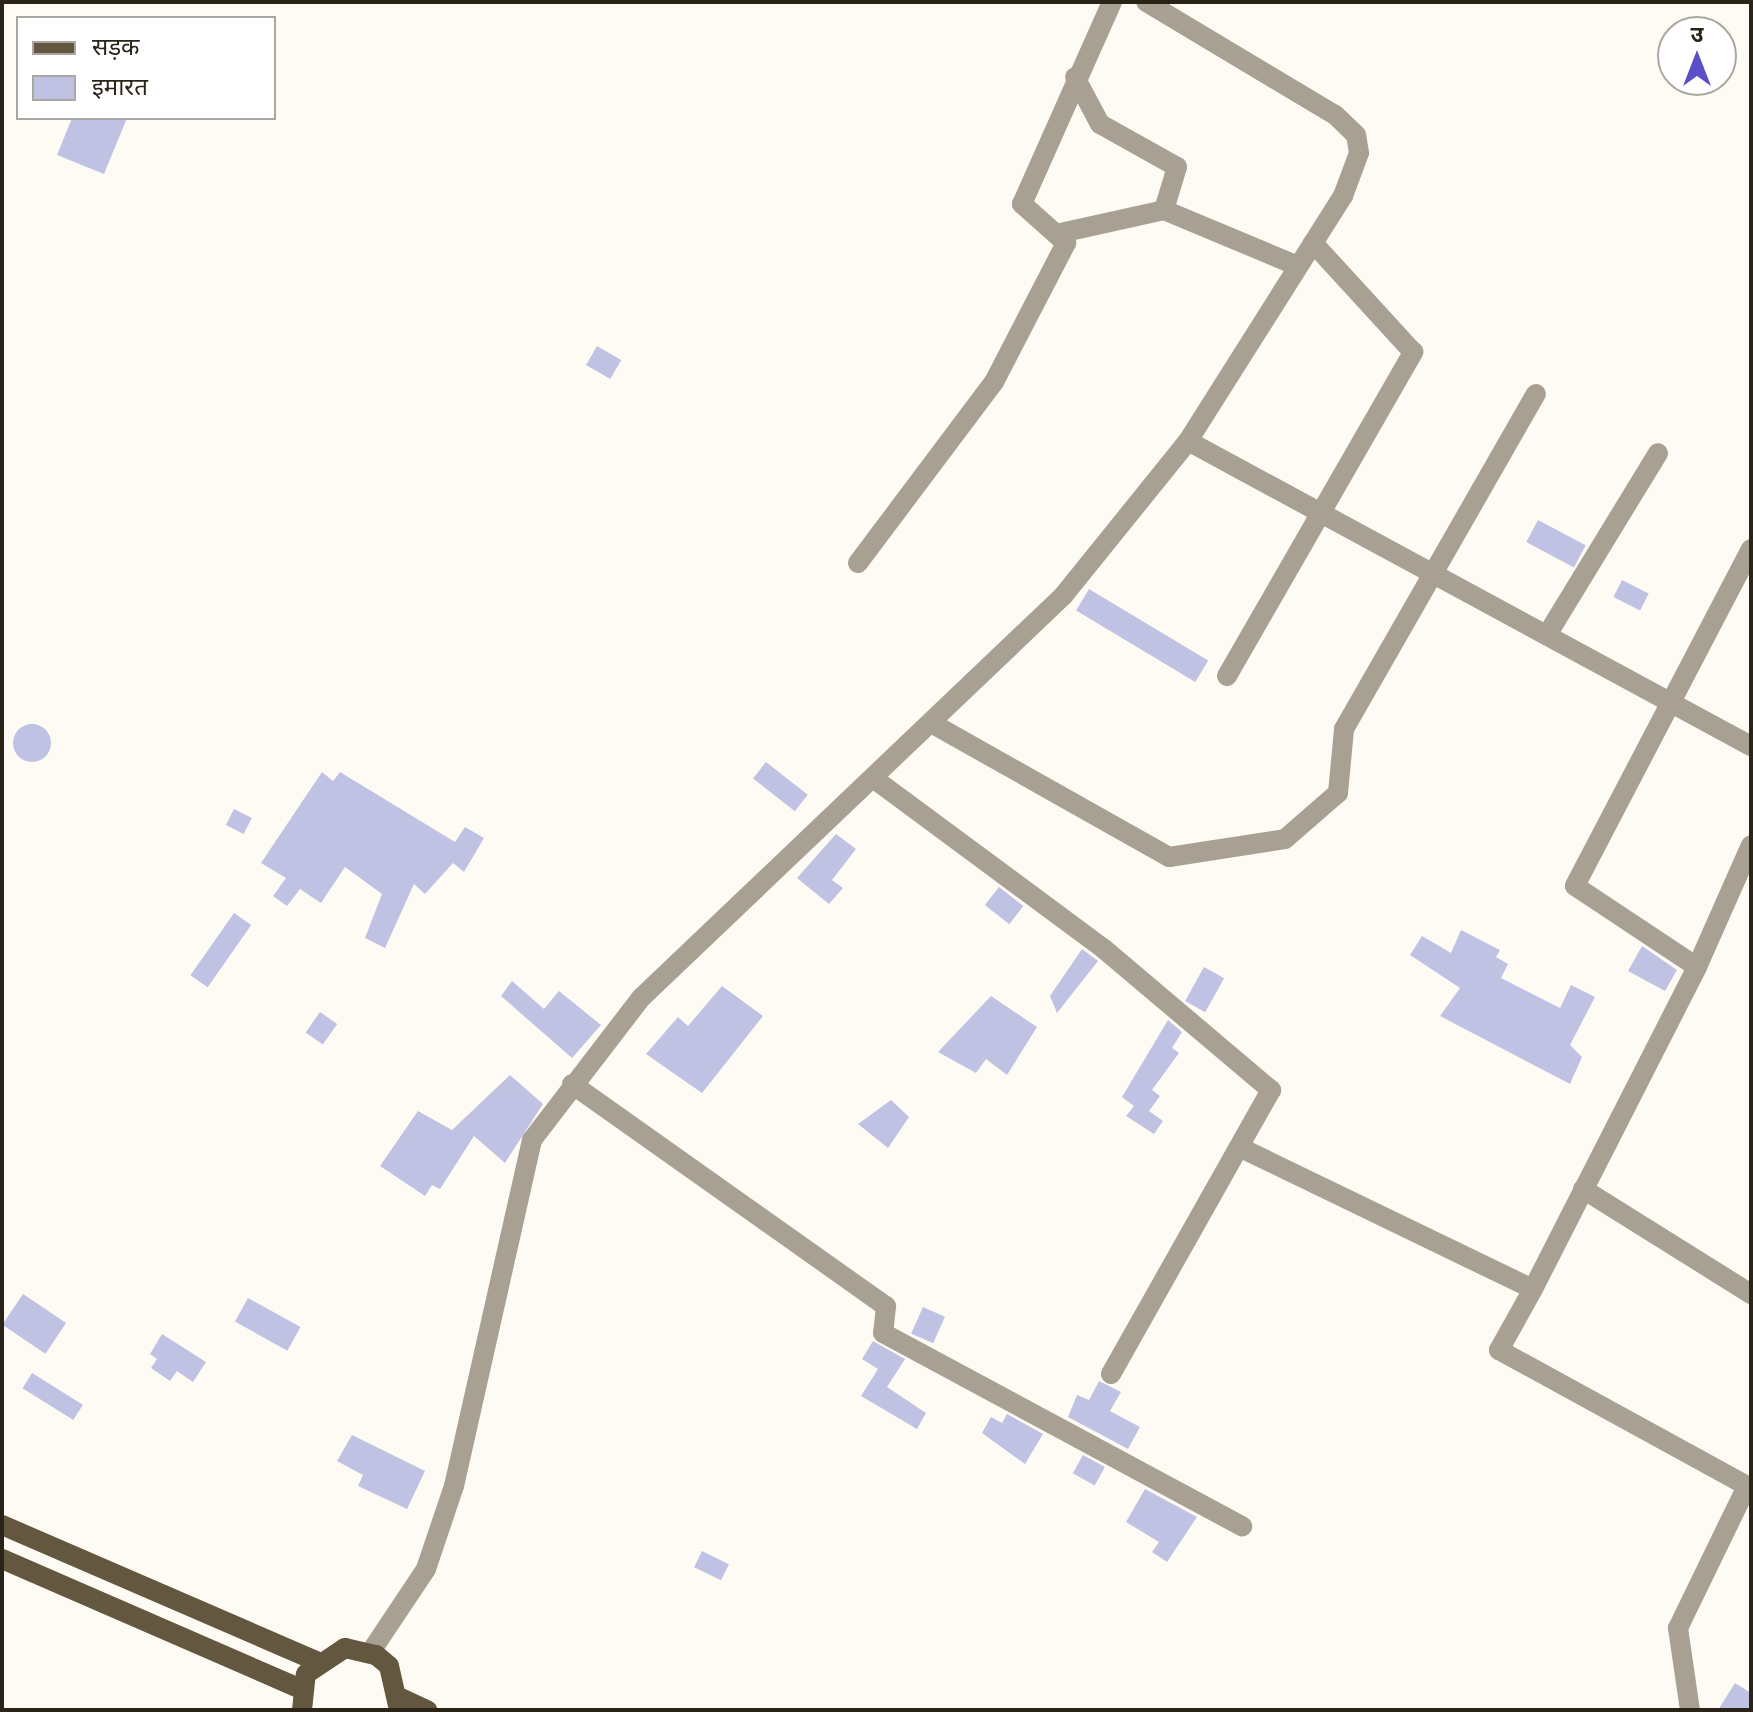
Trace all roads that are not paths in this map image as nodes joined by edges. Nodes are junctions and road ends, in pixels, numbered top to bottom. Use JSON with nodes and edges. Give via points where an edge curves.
{"nodes":[{"id":1,"x":1112,"y":2,"type":"edge"},
{"id":2,"x":1146,"y":2,"type":"edge"},
{"id":3,"x":1075,"y":77,"type":"junction"},
{"id":4,"x":1164,"y":210,"type":"junction"},
{"id":5,"x":1056,"y":234,"type":"junction"},
{"id":6,"x":1313,"y":243,"type":"junction"},
{"id":7,"x":1298,"y":266,"type":"junction"},
{"id":8,"x":1536,"y":394,"type":"dead end"},
{"id":9,"x":1188,"y":441,"type":"junction"},
{"id":10,"x":1658,"y":453,"type":"dead end"},
{"id":11,"x":1320,"y":513,"type":"junction"},
{"id":12,"x":1751,"y":549,"type":"edge"},
{"id":13,"x":858,"y":563,"type":"dead end"},
{"id":14,"x":1433,"y":574,"type":"junction"},
{"id":15,"x":1547,"y":635,"type":"junction"},
{"id":16,"x":1227,"y":676,"type":"dead end"},
{"id":17,"x":1672,"y":703,"type":"junction"},
{"id":18,"x":933,"y":724,"type":"junction"},
{"id":19,"x":1751,"y":746,"type":"edge"},
{"id":20,"x":873,"y":778,"type":"junction"},
{"id":21,"x":1751,"y":845,"type":"edge"},
{"id":22,"x":1697,"y":967,"type":"junction"},
{"id":23,"x":572,"y":1084,"type":"junction"},
{"id":24,"x":1239,"y":1147,"type":"junction"},
{"id":25,"x":1583,"y":1189,"type":"junction"},
{"id":26,"x":1533,"y":1289,"type":"junction"},
{"id":27,"x":1751,"y":1294,"type":"edge"},
{"id":28,"x":1111,"y":1374,"type":"dead end"},
{"id":29,"x":2,"y":1525,"type":"edge"},
{"id":30,"x":1242,"y":1526,"type":"dead end"},
{"id":31,"x":2,"y":1559,"type":"edge"},
{"id":32,"x":370,"y":1653,"type":"junction"},
{"id":33,"x":316,"y":1661,"type":"junction"},
{"id":34,"x":301,"y":1689,"type":"junction"},
{"id":35,"x":400,"y":1704,"type":"edge"},
{"id":36,"x":302,"y":1710,"type":"edge"},
{"id":37,"x":427,"y":1710,"type":"edge"},
{"id":38,"x":1690,"y":1710,"type":"edge"}],
"edges":[{"from":1,"to":3,"type":"street"},
{"from":2,"to":6,"type":"street","via":[[1335,115],[1356,135],[1359,153],[1343,196]]},
{"from":3,"to":4,"type":"street","via":[[1100,124],[1177,167]]},
{"from":3,"to":5,"type":"street","via":[[1022,204]]},
{"from":4,"to":5,"type":"street"},
{"from":4,"to":7,"type":"street"},
{"from":5,"to":13,"type":"street","via":[[1066,243],[994,382]]},
{"from":6,"to":7,"type":"street"},
{"from":6,"to":11,"type":"street","via":[[1413,352]]},
{"from":7,"to":9,"type":"street"},
{"from":8,"to":14,"type":"street"},
{"from":9,"to":11,"type":"street"},
{"from":9,"to":18,"type":"street","via":[[1063,596]]},
{"from":10,"to":15,"type":"street"},
{"from":11,"to":14,"type":"street"},
{"from":11,"to":16,"type":"street"},
{"from":12,"to":17,"type":"street"},
{"from":14,"to":15,"type":"street"},
{"from":14,"to":18,"type":"street","via":[[1344,729],[1338,793],[1285,839],[1169,857]]},
{"from":15,"to":17,"type":"street"},
{"from":17,"to":19,"type":"street"},
{"from":17,"to":22,"type":"street","via":[[1575,886]]},
{"from":18,"to":20,"type":"street"},
{"from":20,"to":23,"type":"street","via":[[641,998]]},
{"from":20,"to":24,"type":"street","via":[[1104,949],[1271,1090]]},
{"from":21,"to":22,"type":"street"},
{"from":22,"to":25,"type":"street"},
{"from":23,"to":30,"type":"street","via":[[886,1306],[883,1333]]},
{"from":23,"to":32,"type":"street","via":[[532,1140],[454,1486],[426,1569]]},
{"from":24,"to":26,"type":"street"},
{"from":24,"to":28,"type":"street"},
{"from":25,"to":26,"type":"street"},
{"from":25,"to":27,"type":"street"},
{"from":26,"to":38,"type":"street","via":[[1499,1350],[1747,1486],[1678,1628]]},
{"from":29,"to":33,"type":"main road"},
{"from":31,"to":34,"type":"main road"},
{"from":32,"to":33,"type":"main road","via":[[345,1648]]},
{"from":32,"to":35,"type":"main road","via":[[389,1666]]},
{"from":33,"to":34,"type":"main road"},
{"from":34,"to":36,"type":"main road"},
{"from":35,"to":37,"type":"main road"}]}
